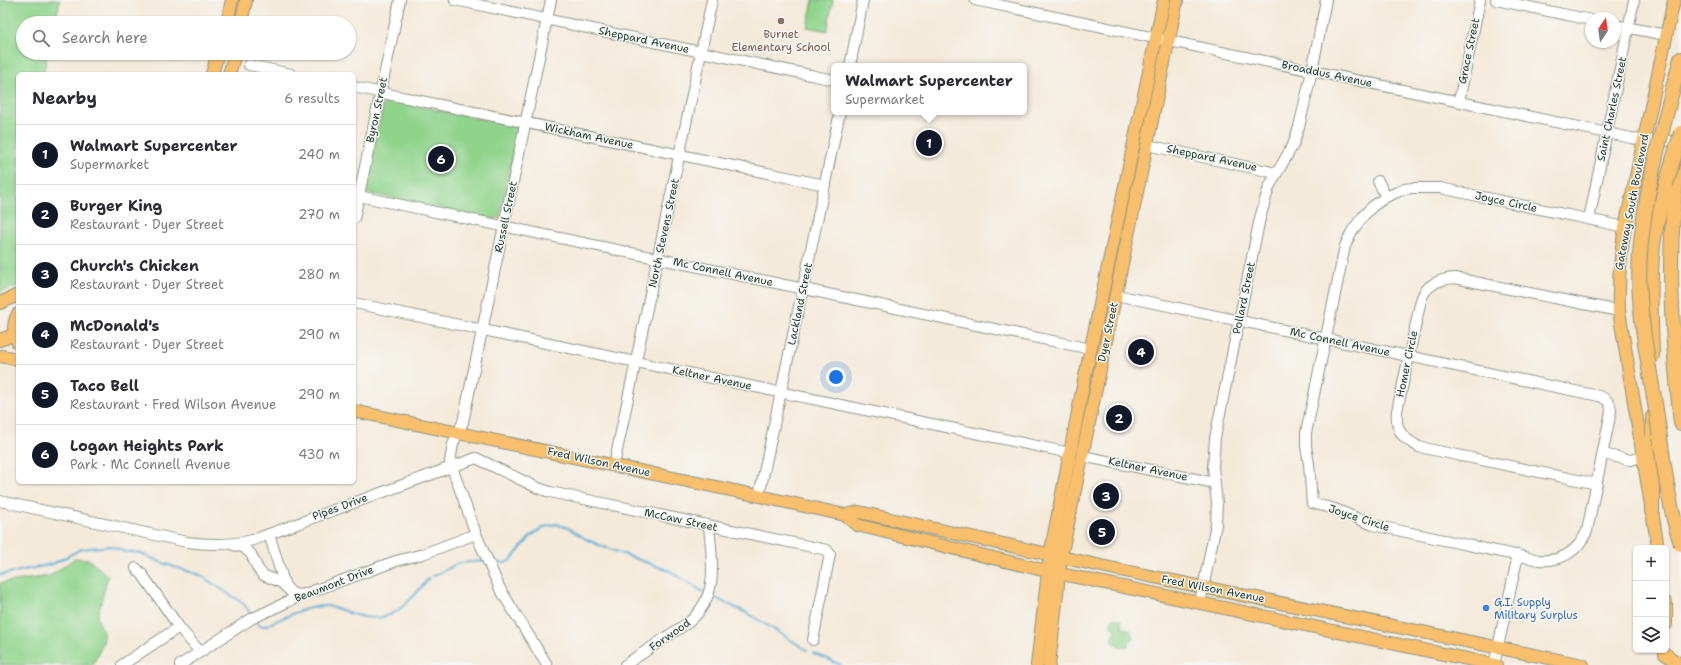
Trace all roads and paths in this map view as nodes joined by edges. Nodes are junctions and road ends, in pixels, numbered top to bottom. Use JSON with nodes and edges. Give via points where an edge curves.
{"nodes":[{"id":1,"x":232,"y":0,"type":"edge"},
{"id":2,"x":246,"y":0,"type":"edge"},
{"id":3,"x":400,"y":0,"type":"edge"},
{"id":4,"x":455,"y":0,"type":"edge"},
{"id":5,"x":551,"y":0,"type":"edge"},
{"id":6,"x":712,"y":0,"type":"edge"},
{"id":7,"x":864,"y":0,"type":"edge"},
{"id":8,"x":975,"y":0,"type":"edge"},
{"id":9,"x":1164,"y":0,"type":"edge"},
{"id":10,"x":1177,"y":0,"type":"edge"},
{"id":11,"x":1326,"y":0,"type":"edge"},
{"id":12,"x":1480,"y":0,"type":"edge"},
{"id":13,"x":1496,"y":0,"type":"edge"},
{"id":14,"x":1634,"y":0,"type":"edge"},
{"id":15,"x":1674,"y":0,"type":"edge"},
{"id":16,"x":1017,"y":4,"type":"edge"},
{"id":17,"x":229,"y":16,"type":"edge"},
{"id":18,"x":243,"y":16,"type":"edge"},
{"id":19,"x":547,"y":19,"type":"junction"},
{"id":20,"x":1585,"y":19,"type":"edge"},
{"id":21,"x":1621,"y":26,"type":"edge"},
{"id":22,"x":1629,"y":28,"type":"junction"},
{"id":23,"x":1666,"y":35,"type":"junction"},
{"id":24,"x":1163,"y":40,"type":"junction"},
{"id":25,"x":701,"y":52,"type":"junction"},
{"id":26,"x":1681,"y":59,"type":"edge"},
{"id":27,"x":216,"y":60,"type":"edge"},
{"id":28,"x":233,"y":60,"type":"edge"},
{"id":29,"x":851,"y":63,"type":"edge"},
{"id":30,"x":249,"y":65,"type":"dead end"},
{"id":31,"x":1312,"y":71,"type":"junction"},
{"id":32,"x":213,"y":72,"type":"edge"},
{"id":33,"x":230,"y":72,"type":"edge"},
{"id":34,"x":282,"y":72,"type":"edge"},
{"id":35,"x":831,"y":79,"type":"edge"},
{"id":36,"x":356,"y":87,"type":"edge"},
{"id":37,"x":380,"y":93,"type":"junction"},
{"id":38,"x":1459,"y":101,"type":"junction"},
{"id":39,"x":839,"y":115,"type":"edge"},
{"id":40,"x":526,"y":122,"type":"junction"},
{"id":41,"x":1607,"y":132,"type":"junction"},
{"id":42,"x":1681,"y":133,"type":"edge"},
{"id":43,"x":1643,"y":140,"type":"junction"},
{"id":44,"x":1681,"y":141,"type":"edge"},
{"id":45,"x":1134,"y":142,"type":"junction"},
{"id":46,"x":1147,"y":145,"type":"junction"},
{"id":47,"x":1681,"y":151,"type":"edge"},
{"id":48,"x":680,"y":155,"type":"junction"},
{"id":49,"x":1276,"y":173,"type":"junction"},
{"id":50,"x":1378,"y":181,"type":"dead end"},
{"id":51,"x":1671,"y":182,"type":"junction"},
{"id":52,"x":825,"y":185,"type":"junction"},
{"id":53,"x":1139,"y":187,"type":"junction"},
{"id":54,"x":356,"y":196,"type":"edge"},
{"id":55,"x":1386,"y":197,"type":"junction"},
{"id":56,"x":1589,"y":219,"type":"junction"},
{"id":57,"x":504,"y":227,"type":"junction"},
{"id":58,"x":1625,"y":227,"type":"junction"},
{"id":59,"x":658,"y":259,"type":"junction"},
{"id":60,"x":1110,"y":259,"type":"junction"},
{"id":61,"x":803,"y":289,"type":"junction"},
{"id":62,"x":16,"y":296,"type":"edge"},
{"id":63,"x":1116,"y":296,"type":"junction"},
{"id":64,"x":0,"y":303,"type":"edge"},
{"id":65,"x":356,"y":303,"type":"edge"},
{"id":66,"x":1618,"y":311,"type":"junction"},
{"id":67,"x":16,"y":319,"type":"edge"},
{"id":68,"x":1239,"y":322,"type":"junction"},
{"id":69,"x":16,"y":328,"type":"edge"},
{"id":70,"x":482,"y":330,"type":"junction"},
{"id":71,"x":0,"y":332,"type":"edge"},
{"id":72,"x":16,"y":336,"type":"edge"},
{"id":73,"x":16,"y":336,"type":"edge"},
{"id":74,"x":1325,"y":339,"type":"junction"},
{"id":75,"x":0,"y":340,"type":"edge"},
{"id":76,"x":1091,"y":350,"type":"junction"},
{"id":77,"x":0,"y":356,"type":"edge"},
{"id":78,"x":1408,"y":357,"type":"junction"},
{"id":79,"x":16,"y":359,"type":"edge"},
{"id":80,"x":637,"y":362,"type":"junction"},
{"id":81,"x":1097,"y":383,"type":"junction"},
{"id":82,"x":782,"y":392,"type":"junction"},
{"id":83,"x":1610,"y":403,"type":"joint"},
{"id":84,"x":356,"y":411,"type":"edge"},
{"id":85,"x":1681,"y":423,"type":"edge"},
{"id":86,"x":458,"y":433,"type":"junction"},
{"id":87,"x":1076,"y":454,"type":"junction"},
{"id":88,"x":1603,"y":454,"type":"junction"},
{"id":89,"x":1643,"y":457,"type":"junction"},
{"id":90,"x":614,"y":465,"type":"junction"},
{"id":91,"x":451,"y":466,"type":"junction"},
{"id":92,"x":1215,"y":483,"type":"junction"},
{"id":93,"x":1596,"y":484,"type":"junction"},
{"id":94,"x":759,"y":496,"type":"junction"},
{"id":95,"x":0,"y":501,"type":"edge"},
{"id":96,"x":1652,"y":512,"type":"junction"},
{"id":97,"x":845,"y":515,"type":"junction"},
{"id":98,"x":708,"y":526,"type":"junction"},
{"id":99,"x":269,"y":534,"type":"junction"},
{"id":100,"x":476,"y":534,"type":"junction"},
{"id":101,"x":227,"y":544,"type":"junction"},
{"id":102,"x":1681,"y":544,"type":"edge"},
{"id":103,"x":1658,"y":545,"type":"edge"},
{"id":104,"x":1518,"y":555,"type":"junction"},
{"id":105,"x":1056,"y":556,"type":"junction"},
{"id":106,"x":136,"y":568,"type":"dead end"},
{"id":107,"x":1053,"y":572,"type":"junction"},
{"id":108,"x":285,"y":586,"type":"junction"},
{"id":109,"x":1203,"y":586,"type":"junction"},
{"id":110,"x":302,"y":596,"type":"junction"},
{"id":111,"x":1200,"y":603,"type":"junction"},
{"id":112,"x":179,"y":627,"type":"junction"},
{"id":113,"x":813,"y":640,"type":"dead end"},
{"id":114,"x":1497,"y":647,"type":"junction"},
{"id":115,"x":200,"y":652,"type":"junction"},
{"id":116,"x":1664,"y":656,"type":"edge"},
{"id":117,"x":122,"y":665,"type":"edge"},
{"id":118,"x":180,"y":665,"type":"edge"},
{"id":119,"x":547,"y":665,"type":"edge"},
{"id":120,"x":626,"y":665,"type":"edge"},
{"id":121,"x":1037,"y":665,"type":"edge"},
{"id":122,"x":1049,"y":665,"type":"edge"},
{"id":123,"x":1495,"y":665,"type":"edge"},
{"id":124,"x":1582,"y":665,"type":"edge"},
{"id":125,"x":1681,"y":665,"type":"edge"}],
"edges":[{"from":1,"to":17,"type":"main road"},
{"from":2,"to":18,"type":"main road"},
{"from":3,"to":37,"type":"street","name":"Byron Street"},
{"from":4,"to":19,"type":"street","name":"Sheppard Avenue"},
{"from":5,"to":19,"type":"street","name":"Russell Street"},
{"from":6,"to":25,"type":"street","name":"North Stevens Street"},
{"from":7,"to":29,"type":"street"},
{"from":8,"to":16,"type":"street","name":"Broaddus Avenue"},
{"from":9,"to":24,"type":"main road","name":"Dyer Street"},
{"from":10,"to":24,"type":"main road","name":"Dyer Street"},
{"from":11,"to":31,"type":"street","name":"Pollard Street"},
{"from":12,"to":38,"type":"street","name":"Grace Street"},
{"from":13,"to":20,"type":"street"},
{"from":14,"to":22,"type":"street","name":"Saint Charles Street"},
{"from":15,"to":23,"type":"main road","name":"Gateway South Boulevard"},
{"from":16,"to":24,"type":"street","name":"Broaddus Avenue"},
{"from":19,"to":25,"type":"street","name":"Sheppard Avenue"},
{"from":19,"to":40,"type":"street","name":"Russell Street"},
{"from":21,"to":22,"type":"street"},
{"from":22,"to":23,"type":"street"},
{"from":22,"to":41,"type":"street","name":"Saint Charles Street"},
{"from":23,"to":43,"type":"main road","name":"Gateway South Boulevard"},
{"from":24,"to":31,"type":"street","name":"Broaddus Avenue"},
{"from":24,"to":45,"type":"main road","name":"Dyer Street"},
{"from":24,"to":46,"type":"main road","name":"Dyer Street"},
{"from":25,"to":35,"type":"street","name":"Sheppard Avenue"},
{"from":25,"to":48,"type":"street","name":"North Stevens Street"},
{"from":26,"to":102,"type":"highway","bridge":true,"via":[[1661,135],[1644,218],[1640,255],[1644,335],[1671,507]]},
{"from":27,"to":32,"type":"main road"},
{"from":28,"to":33,"type":"main road"},
{"from":30,"to":34,"type":"street"},
{"from":31,"to":38,"type":"street","name":"Broaddus Avenue"},
{"from":31,"to":49,"type":"street","name":"Pollard Street","via":[[1293,145]]},
{"from":36,"to":37,"type":"street","name":"Wickham Avenue"},
{"from":37,"to":40,"type":"street","name":"Wickham Avenue"},
{"from":37,"to":54,"type":"street","name":"Byron Street"},
{"from":38,"to":41,"type":"street","name":"Broaddus Avenue"},
{"from":39,"to":52,"type":"street","name":"Lackland Street"},
{"from":40,"to":48,"type":"street","name":"Wickham Avenue"},
{"from":40,"to":57,"type":"street","name":"Russell Street"},
{"from":41,"to":43,"type":"street","name":"Broaddus Avenue"},
{"from":41,"to":56,"type":"street","name":"Saint Charles Street"},
{"from":42,"to":51,"type":"highway","bridge":true},
{"from":43,"to":44,"type":"street","name":"Broaddus Avenue"},
{"from":43,"to":58,"type":"main road","name":"Gateway South Boulevard"},
{"from":45,"to":53,"type":"main road","via":[[1138,143],[1140,148],[1135,176]]},
{"from":45,"to":60,"type":"main road","name":"Dyer Street"},
{"from":46,"to":49,"type":"street","name":"Sheppard Avenue"},
{"from":46,"to":53,"type":"main road","name":"Dyer Street"},
{"from":47,"to":51,"type":"highway"},
{"from":48,"to":52,"type":"street","name":"Wickham Avenue"},
{"from":48,"to":59,"type":"street","name":"North Stevens Street"},
{"from":49,"to":68,"type":"street","name":"Pollard Street","via":[[1264,201]]},
{"from":50,"to":55,"type":"street"},
{"from":51,"to":85,"type":"highway","via":[[1671,304]]},
{"from":51,"to":96,"type":"highway","via":[[1657,224],[1652,264]]},
{"from":52,"to":61,"type":"street","name":"Lackland Street"},
{"from":53,"to":63,"type":"main road","name":"Dyer Street"},
{"from":54,"to":57,"type":"street","name":"Mc Connell Avenue"},
{"from":55,"to":56,"type":"street","name":"Joyce Circle","via":[[1401,190],[1440,188]]},
{"from":55,"to":74,"type":"street","name":"Joyce Circle","via":[[1364,215],[1345,246]]},
{"from":56,"to":58,"type":"street","name":"Joyce Circle"},
{"from":57,"to":59,"type":"street","name":"Mc Connell Avenue"},
{"from":57,"to":70,"type":"street","name":"Russell Street"},
{"from":58,"to":66,"type":"main road","name":"Gateway South Boulevard","via":[[1619,264]]},
{"from":59,"to":61,"type":"street","name":"Mc Connell Avenue"},
{"from":59,"to":80,"type":"street","name":"North Stevens Street"},
{"from":60,"to":63,"type":"main road","via":[[1113,265],[1110,287]]},
{"from":60,"to":76,"type":"main road","name":"Dyer Street"},
{"from":61,"to":76,"type":"street","name":"Mc Connell Avenue"},
{"from":61,"to":82,"type":"street","name":"Lackland Street"},
{"from":62,"to":64,"type":"main road"},
{"from":63,"to":68,"type":"street","name":"Mc Connell Avenue"},
{"from":63,"to":81,"type":"main road","name":"Dyer Street"},
{"from":65,"to":70,"type":"street","name":"Keltner Avenue"},
{"from":66,"to":78,"type":"street","name":"Homer Circle","via":[[1455,278],[1444,279],[1434,283],[1422,295]]},
{"from":66,"to":89,"type":"main road","name":"Gateway South Boulevard"},
{"from":67,"to":69,"type":"main road"},
{"from":68,"to":74,"type":"street","name":"Mc Connell Avenue"},
{"from":68,"to":92,"type":"street","name":"Pollard Street","via":[[1215,438]]},
{"from":70,"to":80,"type":"street","name":"Keltner Avenue"},
{"from":70,"to":86,"type":"street","name":"Russell Street","via":[[463,422]]},
{"from":71,"to":72,"type":"main road"},
{"from":73,"to":75,"type":"main road"},
{"from":74,"to":78,"type":"street","name":"Mc Connell Avenue"},
{"from":74,"to":104,"type":"street","name":"Joyce Circle","via":[[1306,433],[1312,503],[1335,509],[1373,525]]},
{"from":76,"to":81,"type":"main road","via":[[1098,354],[1094,370]]},
{"from":76,"to":87,"type":"main road","name":"Dyer Street","via":[[1076,425]]},
{"from":77,"to":79,"type":"main road"},
{"from":78,"to":83,"type":"street","name":"Mc Connell Avenue","via":[[1599,396]]},
{"from":78,"to":93,"type":"street","name":"Homer Circle","via":[[1397,418],[1398,428],[1408,441],[1425,449]]},
{"from":80,"to":82,"type":"street","name":"Keltner Avenue"},
{"from":80,"to":90,"type":"street","name":"North Stevens Street"},
{"from":81,"to":87,"type":"main road","name":"Dyer Street"},
{"from":82,"to":87,"type":"street","name":"Keltner Avenue"},
{"from":82,"to":94,"type":"street","name":"Lackland Street"},
{"from":83,"to":88,"type":"street","name":"Joyce Circle","via":[[1611,411]]},
{"from":84,"to":86,"type":"main road","name":"Fred Wilson Avenue"},
{"from":86,"to":90,"type":"main road","name":"Fred Wilson Avenue"},
{"from":86,"to":91,"type":"street","name":"Russell Street","via":[[453,444]]},
{"from":87,"to":92,"type":"street","name":"Keltner Avenue"},
{"from":87,"to":105,"type":"main road","name":"Dyer Street"},
{"from":88,"to":89,"type":"street","via":[[1630,460]]},
{"from":88,"to":93,"type":"street","name":"Joyce Circle"},
{"from":89,"to":96,"type":"main road","name":"Gateway South Boulevard"},
{"from":90,"to":94,"type":"main road","name":"Fred Wilson Avenue"},
{"from":91,"to":98,"type":"street","name":"McCaw Street","via":[[476,458],[543,490]]},
{"from":91,"to":99,"type":"street","name":"Pipes Drive"},
{"from":91,"to":100,"type":"street"},
{"from":92,"to":109,"type":"street","name":"Pollard Street","via":[[1216,524]]},
{"from":93,"to":104,"type":"street","name":"Joyce Circle","via":[[1587,531],[1576,548],[1564,557],[1548,560]]},
{"from":94,"to":97,"type":"main road","name":"Fred Wilson Avenue"},
{"from":95,"to":101,"type":"street","name":"Pipes Drive","via":[[187,542]]},
{"from":96,"to":103,"type":"main road","name":"Gateway South Boulevard"},
{"from":97,"to":105,"type":"main road","name":"Fred Wilson Avenue","via":[[859,512]]},
{"from":97,"to":107,"type":"main road","name":"Fred Wilson Avenue","via":[[857,525]]},
{"from":98,"to":113,"type":"street","name":"McCaw Street","via":[[829,551]]},
{"from":98,"to":120,"type":"street","name":"Forwood","via":[[712,578],[703,605],[689,622]]},
{"from":99,"to":101,"type":"street","name":"Pipes Drive","via":[[253,540]]},
{"from":99,"to":108,"type":"street"},
{"from":100,"to":110,"type":"street","name":"Beaumont Drive"},
{"from":100,"to":119,"type":"street","via":[[502,594]]},
{"from":101,"to":108,"type":"street","name":"Pipes Drive","via":[[243,547],[251,554],[263,575]]},
{"from":104,"to":114,"type":"street"},
{"from":105,"to":107,"type":"main road","name":"Dyer Street"},
{"from":105,"to":109,"type":"main road","name":"Fred Wilson Avenue"},
{"from":106,"to":112,"type":"street"},
{"from":107,"to":111,"type":"main road","name":"Fred Wilson Avenue"},
{"from":107,"to":121,"type":"main road","name":"Dyer Street"},
{"from":107,"to":122,"type":"main road","name":"Dyer Street"},
{"from":108,"to":110,"type":"street","name":"Pipes Drive","via":[[293,594]]},
{"from":109,"to":111,"type":"street","name":"Pollard Street"},
{"from":109,"to":114,"type":"main road","name":"Fred Wilson Avenue"},
{"from":110,"to":115,"type":"street","name":"Beaumont Drive","via":[[251,619]]},
{"from":111,"to":123,"type":"main road","name":"Fred Wilson Avenue"},
{"from":112,"to":115,"type":"street"},
{"from":112,"to":117,"type":"street"},
{"from":114,"to":123,"type":"street"},
{"from":114,"to":124,"type":"main road","name":"Fred Wilson Avenue"},
{"from":115,"to":118,"type":"street","name":"Beaumont Drive"},
{"from":116,"to":125,"type":"main road"}]}
